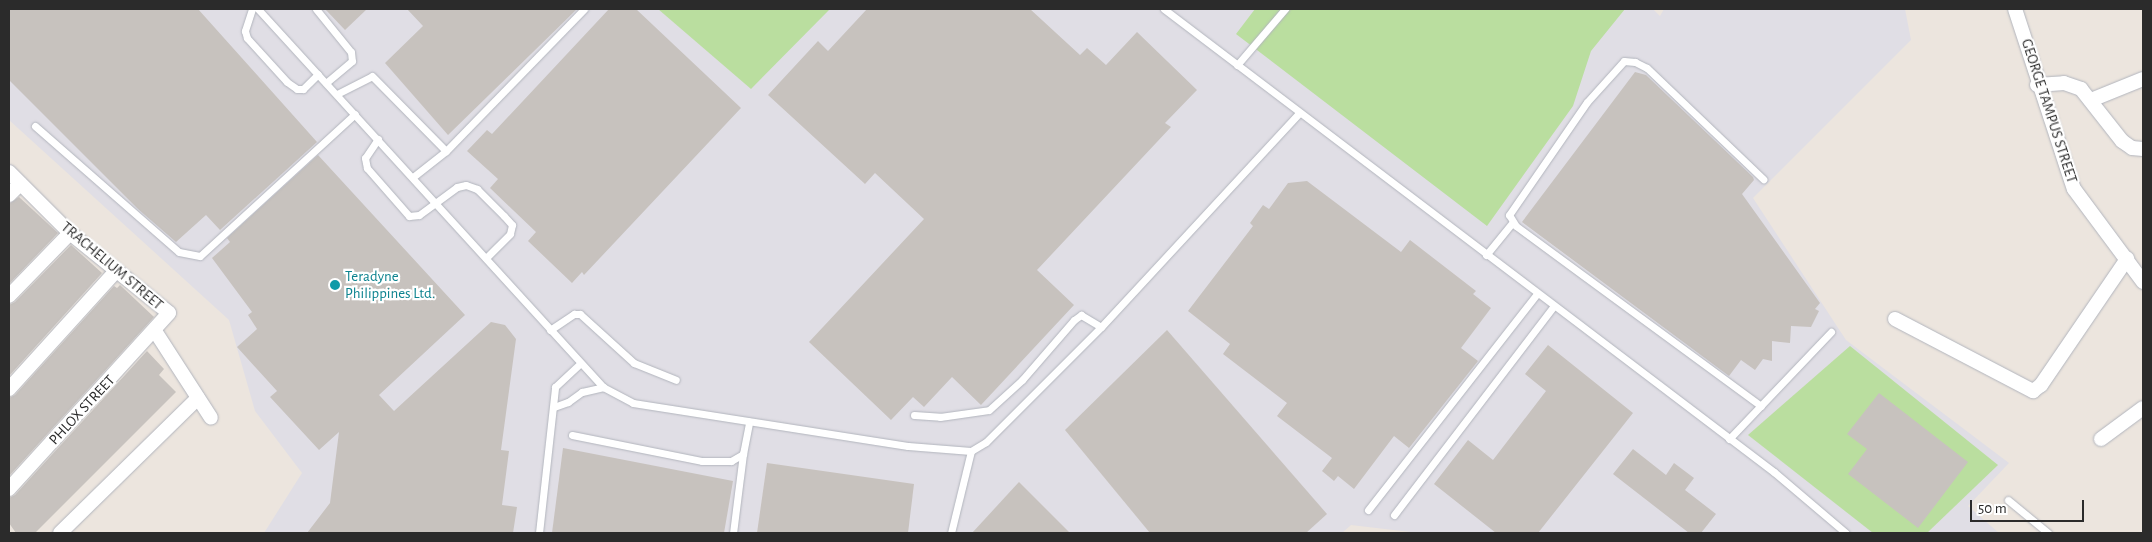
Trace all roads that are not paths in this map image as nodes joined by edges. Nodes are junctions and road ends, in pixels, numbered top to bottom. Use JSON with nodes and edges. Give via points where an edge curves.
{"nodes":[{"id":1,"x":252,"y":9,"type":"edge"},
{"id":2,"x":258,"y":9,"type":"edge"},
{"id":3,"x":316,"y":9,"type":"edge"},
{"id":4,"x":584,"y":9,"type":"edge"},
{"id":5,"x":1164,"y":9,"type":"edge"},
{"id":6,"x":1285,"y":9,"type":"edge"},
{"id":7,"x":2015,"y":9,"type":"edge"},
{"id":8,"x":1237,"y":65,"type":"junction"},
{"id":9,"x":318,"y":74,"type":"junction"},
{"id":10,"x":2143,"y":79,"type":"edge"},
{"id":11,"x":326,"y":83,"type":"junction"},
{"id":12,"x":2037,"y":85,"type":"junction"},
{"id":13,"x":337,"y":94,"type":"junction"},
{"id":14,"x":2090,"y":100,"type":"junction"},
{"id":15,"x":1299,"y":113,"type":"junction"},
{"id":16,"x":355,"y":114,"type":"junction"},
{"id":17,"x":35,"y":126,"type":"dead end"},
{"id":18,"x":378,"y":139,"type":"junction"},
{"id":19,"x":2143,"y":149,"type":"edge"},
{"id":20,"x":446,"y":150,"type":"junction"},
{"id":21,"x":9,"y":172,"type":"edge"},
{"id":22,"x":413,"y":177,"type":"junction"},
{"id":23,"x":1763,"y":179,"type":"dead end"},
{"id":24,"x":20,"y":184,"type":"junction"},
{"id":25,"x":9,"y":195,"type":"edge"},
{"id":26,"x":437,"y":203,"type":"junction"},
{"id":27,"x":1512,"y":223,"type":"junction"},
{"id":28,"x":70,"y":233,"type":"junction"},
{"id":29,"x":1486,"y":255,"type":"junction"},
{"id":30,"x":486,"y":258,"type":"junction"},
{"id":31,"x":2127,"y":258,"type":"junction"},
{"id":32,"x":115,"y":272,"type":"junction"},
{"id":33,"x":2143,"y":282,"type":"edge"},
{"id":34,"x":1537,"y":294,"type":"junction"},
{"id":35,"x":9,"y":296,"type":"edge"},
{"id":36,"x":1554,"y":307,"type":"junction"},
{"id":37,"x":1895,"y":319,"type":"dead end"},
{"id":38,"x":1101,"y":327,"type":"junction"},
{"id":39,"x":550,"y":330,"type":"junction"},
{"id":40,"x":155,"y":331,"type":"junction"},
{"id":41,"x":1831,"y":332,"type":"dead end"},
{"id":42,"x":580,"y":364,"type":"junction"},
{"id":43,"x":676,"y":380,"type":"dead end"},
{"id":44,"x":603,"y":387,"type":"junction"},
{"id":45,"x":9,"y":389,"type":"edge"},
{"id":46,"x":198,"y":398,"type":"junction"},
{"id":47,"x":1760,"y":406,"type":"junction"},
{"id":48,"x":554,"y":407,"type":"junction"},
{"id":49,"x":2143,"y":408,"type":"edge"},
{"id":50,"x":914,"y":415,"type":"dead end"},
{"id":51,"x":211,"y":418,"type":"dead end"},
{"id":52,"x":749,"y":422,"type":"junction"},
{"id":53,"x":572,"y":435,"type":"dead end"},
{"id":54,"x":1730,"y":439,"type":"junction"},
{"id":55,"x":2101,"y":439,"type":"dead end"},
{"id":56,"x":971,"y":451,"type":"junction"},
{"id":57,"x":743,"y":454,"type":"junction"},
{"id":58,"x":9,"y":490,"type":"edge"},
{"id":59,"x":2008,"y":500,"type":"dead end"},
{"id":60,"x":1368,"y":510,"type":"dead end"},
{"id":61,"x":1394,"y":515,"type":"dead end"},
{"id":62,"x":73,"y":521,"type":"junction"},
{"id":63,"x":60,"y":533,"type":"edge"},
{"id":64,"x":80,"y":533,"type":"edge"},
{"id":65,"x":539,"y":533,"type":"edge"},
{"id":66,"x":734,"y":533,"type":"edge"},
{"id":67,"x":951,"y":533,"type":"edge"},
{"id":68,"x":1846,"y":533,"type":"edge"},
{"id":69,"x":2048,"y":533,"type":"edge"}],
"edges":[{"from":1,"to":9,"type":"lane","via":[[247,38],[287,82],[296,89],[303,88]]},
{"from":2,"to":9,"type":"lane"},
{"from":3,"to":11,"type":"lane","via":[[351,52],[352,61]]},
{"from":4,"to":20,"type":"lane"},
{"from":5,"to":8,"type":"lane"},
{"from":6,"to":8,"type":"lane"},
{"from":7,"to":12,"type":"street","name":"GEORGE TAMPUS STREET"},
{"from":8,"to":15,"type":"lane"},
{"from":9,"to":11,"type":"lane"},
{"from":10,"to":14,"type":"street"},
{"from":11,"to":13,"type":"lane"},
{"from":12,"to":14,"type":"street","via":[[2074,85]]},
{"from":12,"to":31,"type":"street","name":"GEORGE TAMPUS STREET","via":[[2074,189]]},
{"from":13,"to":16,"type":"lane"},
{"from":13,"to":20,"type":"lane","via":[[372,76]]},
{"from":14,"to":19,"type":"street","via":[[2122,140],[2132,148]]},
{"from":15,"to":29,"type":"lane"},
{"from":15,"to":38,"type":"lane"},
{"from":16,"to":17,"type":"lane","via":[[200,256],[179,252]]},
{"from":16,"to":18,"type":"lane"},
{"from":18,"to":22,"type":"lane"},
{"from":18,"to":26,"type":"lane","via":[[365,158],[367,168],[378,183],[413,218]]},
{"from":20,"to":22,"type":"lane"},
{"from":21,"to":24,"type":"street","name":"TRACHELIUM STREET"},
{"from":22,"to":26,"type":"lane"},
{"from":23,"to":27,"type":"lane","via":[[1647,68],[1624,61],[1587,102],[1511,208]]},
{"from":24,"to":25,"type":"street"},
{"from":24,"to":28,"type":"street","name":"TRACHELIUM STREET"},
{"from":26,"to":30,"type":"lane"},
{"from":26,"to":30,"type":"lane","via":[[457,187],[466,185],[477,189],[504,216],[512,225],[510,234]]},
{"from":27,"to":29,"type":"lane"},
{"from":27,"to":47,"type":"lane"},
{"from":28,"to":32,"type":"street","name":"TRACHELIUM STREET"},
{"from":28,"to":35,"type":"street"},
{"from":29,"to":34,"type":"lane"},
{"from":30,"to":39,"type":"lane"},
{"from":31,"to":33,"type":"street","name":"GEORGE TAMPUS STREET"},
{"from":31,"to":37,"type":"street","via":[[2041,385],[2033,390]]},
{"from":32,"to":40,"type":"street","name":"TRACHELIUM STREET","via":[[168,313]]},
{"from":32,"to":45,"type":"street"},
{"from":34,"to":36,"type":"lane"},
{"from":34,"to":60,"type":"lane"},
{"from":36,"to":54,"type":"lane"},
{"from":36,"to":61,"type":"lane"},
{"from":38,"to":50,"type":"lane","via":[[1081,315],[1074,320],[1022,380],[989,410],[940,417]]},
{"from":38,"to":56,"type":"lane","via":[[1034,396]]},
{"from":39,"to":42,"type":"lane"},
{"from":39,"to":43,"type":"lane","via":[[574,314],[580,314],[634,363]]},
{"from":40,"to":46,"type":"street","name":"TRACHELIUM STREET"},
{"from":40,"to":58,"type":"street","name":"PHLOX STREET"},
{"from":41,"to":47,"type":"lane"},
{"from":42,"to":44,"type":"lane"},
{"from":42,"to":48,"type":"lane","via":[[555,387]]},
{"from":44,"to":48,"type":"lane","via":[[582,392]]},
{"from":44,"to":52,"type":"lane","via":[[633,403]]},
{"from":46,"to":51,"type":"street","name":"TRACHELIUM STREET"},
{"from":46,"to":62,"type":"street"},
{"from":47,"to":54,"type":"lane"},
{"from":48,"to":65,"type":"lane"},
{"from":49,"to":55,"type":"street"},
{"from":52,"to":56,"type":"lane","via":[[908,446]]},
{"from":52,"to":57,"type":"lane"},
{"from":53,"to":57,"type":"lane","via":[[702,461],[731,461]]},
{"from":54,"to":68,"type":"lane"},
{"from":56,"to":67,"type":"lane"},
{"from":57,"to":66,"type":"lane"},
{"from":59,"to":69,"type":"lane"},
{"from":62,"to":63,"type":"street"},
{"from":62,"to":64,"type":"street"}]}
